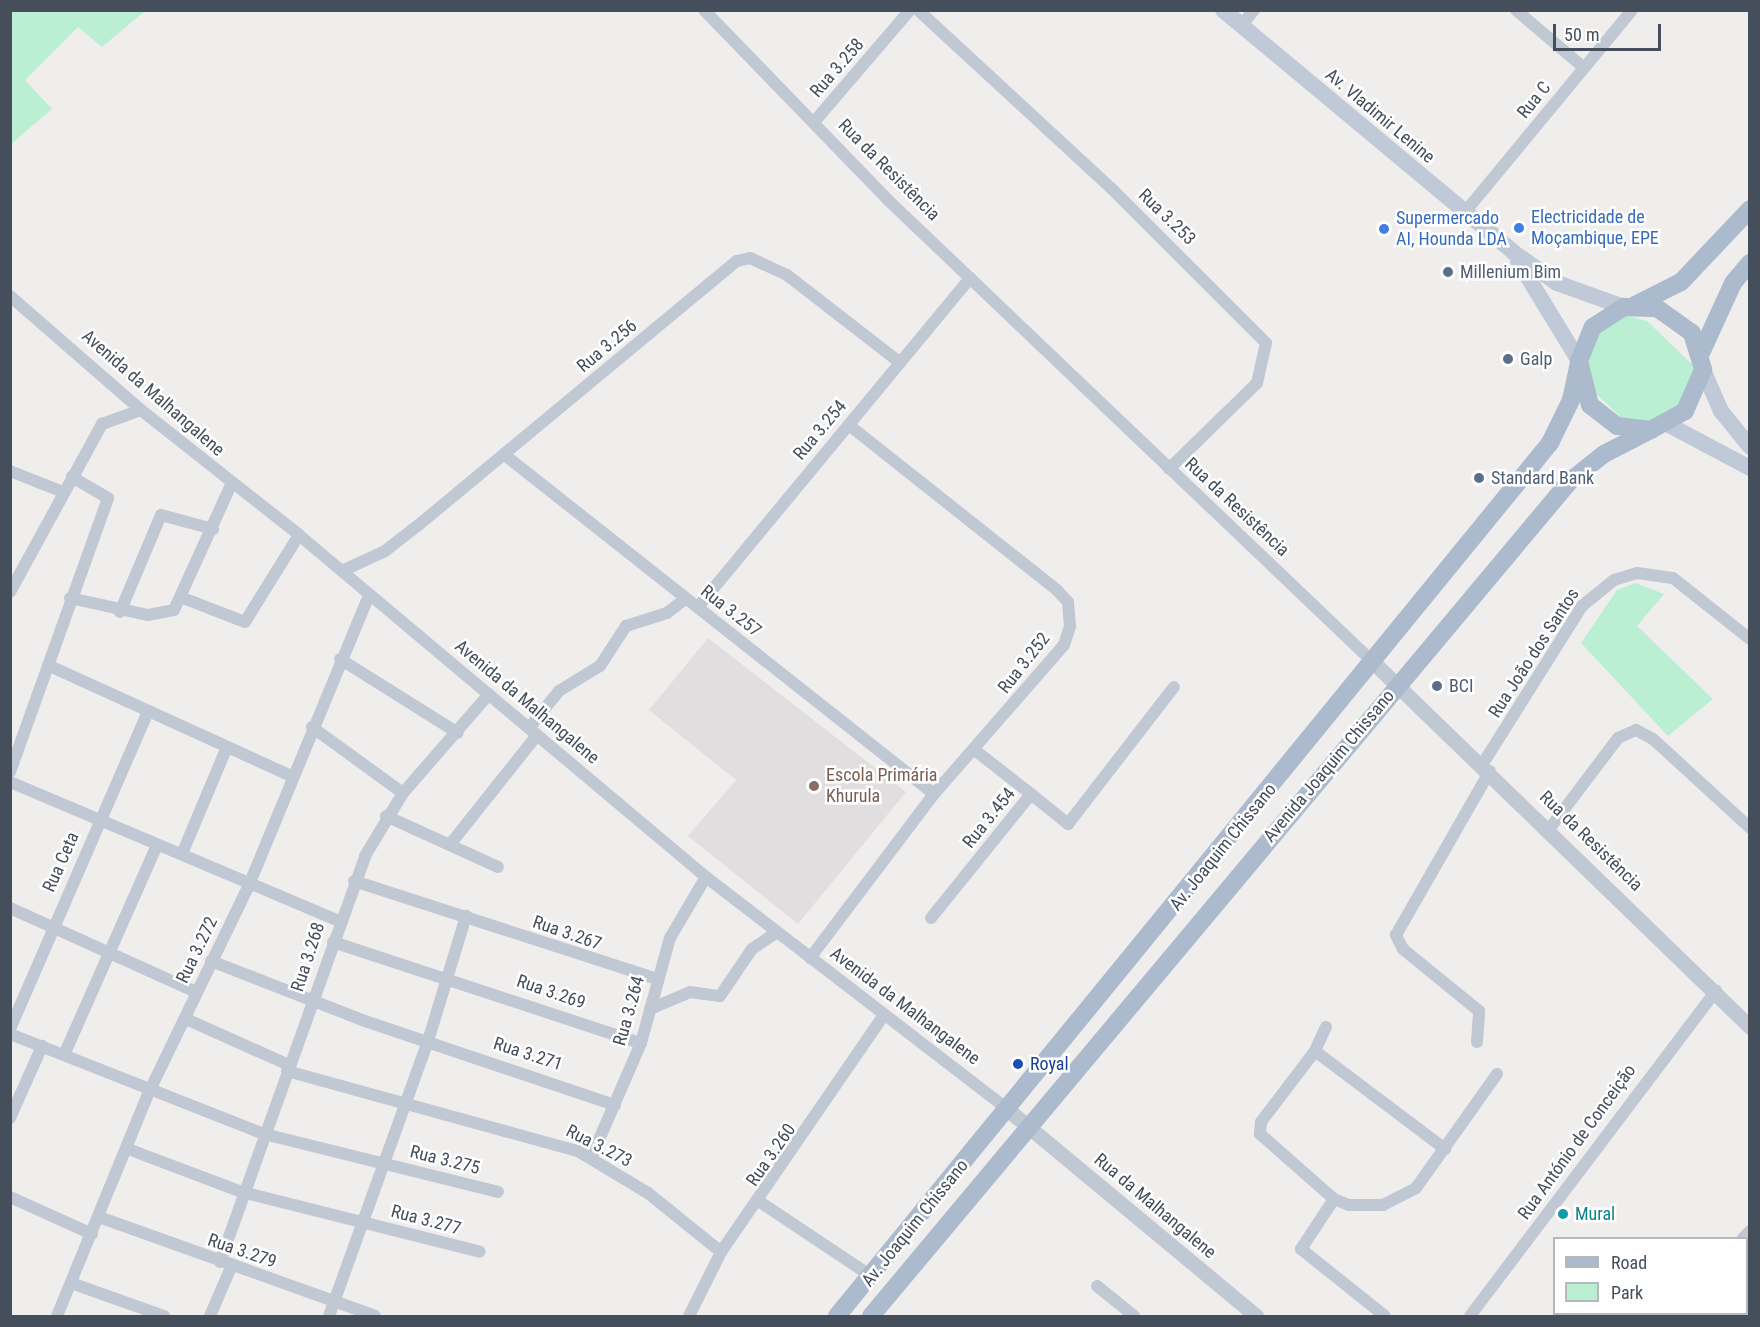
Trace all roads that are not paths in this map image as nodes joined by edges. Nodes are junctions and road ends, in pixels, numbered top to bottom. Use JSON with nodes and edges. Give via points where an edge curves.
{"nodes":[{"id":1,"x":704,"y":10,"type":"edge"},
{"id":2,"x":910,"y":10,"type":"edge"},
{"id":3,"x":918,"y":10,"type":"edge"},
{"id":4,"x":1223,"y":10,"type":"edge"},
{"id":5,"x":1254,"y":10,"type":"edge"},
{"id":6,"x":1516,"y":10,"type":"edge"},
{"id":7,"x":1632,"y":10,"type":"edge"},
{"id":8,"x":1241,"y":26,"type":"junction"},
{"id":9,"x":1583,"y":67,"type":"junction"},
{"id":10,"x":814,"y":122,"type":"junction"},
{"id":11,"x":1749,"y":209,"type":"edge"},
{"id":12,"x":1465,"y":212,"type":"junction"},
{"id":13,"x":1513,"y":252,"type":"junction"},
{"id":14,"x":1749,"y":263,"type":"edge"},
{"id":15,"x":970,"y":278,"type":"junction"},
{"id":16,"x":10,"y":296,"type":"edge"},
{"id":17,"x":1630,"y":307,"type":"junction"},
{"id":18,"x":898,"y":361,"type":"junction"},
{"id":19,"x":1579,"y":361,"type":"junction"},
{"id":20,"x":1702,"y":362,"type":"junction"},
{"id":21,"x":141,"y":410,"type":"junction"},
{"id":22,"x":849,"y":425,"type":"junction"},
{"id":23,"x":1659,"y":427,"type":"junction"},
{"id":24,"x":1749,"y":447,"type":"edge"},
{"id":25,"x":506,"y":456,"type":"junction"},
{"id":26,"x":1749,"y":468,"type":"edge"},
{"id":27,"x":1169,"y":470,"type":"junction"},
{"id":28,"x":10,"y":471,"type":"edge"},
{"id":29,"x":72,"y":477,"type":"junction"},
{"id":30,"x":231,"y":486,"type":"junction"},
{"id":31,"x":63,"y":492,"type":"junction"},
{"id":32,"x":213,"y":529,"type":"junction"},
{"id":33,"x":299,"y":535,"type":"junction"},
{"id":34,"x":342,"y":571,"type":"junction"},
{"id":35,"x":17,"y":574,"type":"edge"},
{"id":36,"x":10,"y":592,"type":"edge"},
{"id":37,"x":368,"y":597,"type":"junction"},
{"id":38,"x":70,"y":598,"type":"junction"},
{"id":39,"x":183,"y":598,"type":"junction"},
{"id":40,"x":686,"y":598,"type":"junction"},
{"id":41,"x":698,"y":607,"type":"junction"},
{"id":42,"x":120,"y":612,"type":"junction"},
{"id":43,"x":1749,"y":639,"type":"edge"},
{"id":44,"x":340,"y":659,"type":"junction"},
{"id":45,"x":1374,"y":663,"type":"junction"},
{"id":46,"x":52,"y":667,"type":"junction"},
{"id":47,"x":1397,"y":685,"type":"junction"},
{"id":48,"x":1174,"y":687,"type":"dead end"},
{"id":49,"x":489,"y":694,"type":"junction"},
{"id":50,"x":148,"y":711,"type":"junction"},
{"id":51,"x":312,"y":727,"type":"junction"},
{"id":52,"x":458,"y":732,"type":"junction"},
{"id":53,"x":533,"y":732,"type":"junction"},
{"id":54,"x":227,"y":747,"type":"junction"},
{"id":55,"x":976,"y":751,"type":"junction"},
{"id":56,"x":1486,"y":768,"type":"junction"},
{"id":57,"x":10,"y":772,"type":"edge"},
{"id":58,"x":291,"y":776,"type":"junction"},
{"id":59,"x":10,"y":782,"type":"edge"},
{"id":60,"x":403,"y":793,"type":"junction"},
{"id":61,"x":934,"y":794,"type":"junction"},
{"id":62,"x":1031,"y":794,"type":"junction"},
{"id":63,"x":386,"y":816,"type":"junction"},
{"id":64,"x":99,"y":821,"type":"junction"},
{"id":65,"x":1550,"y":828,"type":"junction"},
{"id":66,"x":1749,"y":828,"type":"edge"},
{"id":67,"x":452,"y":842,"type":"junction"},
{"id":68,"x":157,"y":845,"type":"junction"},
{"id":69,"x":182,"y":854,"type":"junction"},
{"id":70,"x":498,"y":867,"type":"dead end"},
{"id":71,"x":706,"y":877,"type":"junction"},
{"id":72,"x":354,"y":881,"type":"junction"},
{"id":73,"x":249,"y":885,"type":"junction"},
{"id":74,"x":10,"y":908,"type":"edge"},
{"id":75,"x":466,"y":916,"type":"junction"},
{"id":76,"x":931,"y":918,"type":"dead end"},
{"id":77,"x":339,"y":921,"type":"junction"},
{"id":78,"x":52,"y":927,"type":"junction"},
{"id":79,"x":777,"y":932,"type":"junction"},
{"id":80,"x":333,"y":942,"type":"junction"},
{"id":81,"x":111,"y":954,"type":"junction"},
{"id":82,"x":810,"y":958,"type":"junction"},
{"id":83,"x":211,"y":961,"type":"junction"},
{"id":84,"x":449,"y":978,"type":"junction"},
{"id":85,"x":657,"y":979,"type":"junction"},
{"id":86,"x":1716,"y":991,"type":"junction"},
{"id":87,"x":196,"y":992,"type":"junction"},
{"id":88,"x":313,"y":1001,"type":"junction"},
{"id":89,"x":650,"y":1009,"type":"junction"},
{"id":90,"x":884,"y":1015,"type":"junction"},
{"id":91,"x":186,"y":1018,"type":"junction"},
{"id":92,"x":1749,"y":1026,"type":"edge"},
{"id":93,"x":1326,"y":1027,"type":"dead end"},
{"id":94,"x":10,"y":1029,"type":"edge"},
{"id":95,"x":10,"y":1034,"type":"edge"},
{"id":96,"x":428,"y":1041,"type":"junction"},
{"id":97,"x":641,"y":1042,"type":"junction"},
{"id":98,"x":1477,"y":1042,"type":"dead end"},
{"id":99,"x":42,"y":1046,"type":"junction"},
{"id":100,"x":1315,"y":1051,"type":"junction"},
{"id":101,"x":64,"y":1055,"type":"junction"},
{"id":102,"x":288,"y":1068,"type":"junction"},
{"id":103,"x":1497,"y":1074,"type":"dead end"},
{"id":104,"x":149,"y":1092,"type":"junction"},
{"id":105,"x":405,"y":1105,"type":"junction"},
{"id":106,"x":615,"y":1105,"type":"junction"},
{"id":107,"x":1007,"y":1108,"type":"junction"},
{"id":108,"x":10,"y":1118,"type":"edge"},
{"id":109,"x":1029,"y":1126,"type":"junction"},
{"id":110,"x":264,"y":1134,"type":"junction"},
{"id":111,"x":128,"y":1149,"type":"junction"},
{"id":112,"x":1445,"y":1149,"type":"junction"},
{"id":113,"x":591,"y":1158,"type":"junction"},
{"id":114,"x":382,"y":1163,"type":"junction"},
{"id":115,"x":242,"y":1192,"type":"junction"},
{"id":116,"x":498,"y":1192,"type":"dead end"},
{"id":117,"x":10,"y":1197,"type":"edge"},
{"id":118,"x":1334,"y":1199,"type":"junction"},
{"id":119,"x":760,"y":1202,"type":"junction"},
{"id":120,"x":99,"y":1216,"type":"junction"},
{"id":121,"x":362,"y":1221,"type":"junction"},
{"id":122,"x":92,"y":1234,"type":"junction"},
{"id":123,"x":480,"y":1252,"type":"dead end"},
{"id":124,"x":722,"y":1252,"type":"junction"},
{"id":125,"x":226,"y":1264,"type":"junction"},
{"id":126,"x":872,"y":1276,"type":"junction"},
{"id":127,"x":71,"y":1283,"type":"junction"},
{"id":128,"x":1097,"y":1286,"type":"dead end"},
{"id":129,"x":334,"y":1302,"type":"junction"},
{"id":130,"x":57,"y":1317,"type":"edge"},
{"id":131,"x":164,"y":1317,"type":"edge"},
{"id":132,"x":210,"y":1317,"type":"edge"},
{"id":133,"x":329,"y":1317,"type":"edge"},
{"id":134,"x":375,"y":1317,"type":"edge"},
{"id":135,"x":689,"y":1317,"type":"edge"},
{"id":136,"x":837,"y":1317,"type":"edge"},
{"id":137,"x":871,"y":1317,"type":"edge"},
{"id":138,"x":1134,"y":1317,"type":"edge"},
{"id":139,"x":1256,"y":1317,"type":"edge"},
{"id":140,"x":1385,"y":1317,"type":"edge"},
{"id":141,"x":1470,"y":1317,"type":"edge"}],
"edges":[{"from":1,"to":10,"type":"street","name":"Rua da Resistência"},
{"from":2,"to":10,"type":"street","name":"Rua 3.258"},
{"from":3,"to":27,"type":"street","name":"Rua 3.253","via":[[1128,204],[1266,343],[1257,383]]},
{"from":4,"to":8,"type":"main road","name":"Av. Vladimir Lenine"},
{"from":5,"to":8,"type":"street"},
{"from":6,"to":9,"type":"street"},
{"from":7,"to":9,"type":"street","name":"Rua C"},
{"from":8,"to":12,"type":"main road","name":"Av. Vladimir Lenine"},
{"from":9,"to":12,"type":"street","name":"Rua C"},
{"from":10,"to":15,"type":"street","name":"Rua da Resistência"},
{"from":11,"to":17,"type":"main road","via":[[1681,282]]},
{"from":12,"to":13,"type":"main road","name":"Av. Vladimir Lenine"},
{"from":13,"to":17,"type":"main road","name":"Av. Vladimir Lenine","via":[[1557,283]]},
{"from":13,"to":19,"type":"main road","name":"Av. Vladimir Lenine"},
{"from":14,"to":20,"type":"main road","via":[[1733,283]]},
{"from":15,"to":18,"type":"street","name":"Rua 3.254"},
{"from":15,"to":27,"type":"street","name":"Rua da Resistência"},
{"from":16,"to":21,"type":"street","name":"Avenida da Malhangalene"},
{"from":17,"to":19,"type":"main road","via":[[1593,327]]},
{"from":17,"to":20,"type":"main road","via":[[1677,317]]},
{"from":18,"to":22,"type":"street","name":"Rua 3.254"},
{"from":18,"to":25,"type":"street","name":"Rua 3.256","via":[[787,275],[750,258],[737,261]]},
{"from":19,"to":23,"type":"main road","via":[[1590,405],[1617,426]]},
{"from":19,"to":45,"type":"main road","name":"Av. Joaquim Chissano","via":[[1571,400],[1550,443]]},
{"from":20,"to":23,"type":"main road","via":[[1698,392]]},
{"from":20,"to":24,"type":"main road","via":[[1721,411]]},
{"from":21,"to":29,"type":"street","via":[[102,424]]},
{"from":21,"to":30,"type":"street","name":"Avenida da Malhangalene"},
{"from":22,"to":41,"type":"street","name":"Rua 3.254"},
{"from":22,"to":55,"type":"street","name":"Rua 3.252","via":[[1068,603],[1065,645]]},
{"from":23,"to":26,"type":"main road"},
{"from":23,"to":47,"type":"main road","name":"Avenida Joaquim Chissano","via":[[1577,473]]},
{"from":25,"to":34,"type":"street","name":"Rua 3.256","via":[[385,551]]},
{"from":25,"to":40,"type":"street","name":"Rua 3.257"},
{"from":27,"to":45,"type":"street","name":"Rua da Resistência"},
{"from":28,"to":31,"type":"street"},
{"from":29,"to":31,"type":"street"},
{"from":29,"to":38,"type":"street","via":[[108,498]]},
{"from":30,"to":32,"type":"street"},
{"from":30,"to":33,"type":"street","name":"Avenida da Malhangalene"},
{"from":31,"to":35,"type":"street"},
{"from":32,"to":39,"type":"street"},
{"from":32,"to":42,"type":"street","via":[[161,515]]},
{"from":33,"to":34,"type":"street","name":"Avenida da Malhangalene"},
{"from":33,"to":39,"type":"street","via":[[245,622]]},
{"from":34,"to":37,"type":"street","name":"Avenida da Malhangalene"},
{"from":35,"to":36,"type":"street"},
{"from":37,"to":44,"type":"street","name":"Rua 3.272"},
{"from":37,"to":49,"type":"street","name":"Avenida da Malhangalene"},
{"from":38,"to":42,"type":"street"},
{"from":38,"to":46,"type":"street"},
{"from":39,"to":42,"type":"street","via":[[162,614]]},
{"from":40,"to":41,"type":"street","name":"Rua 3.257"},
{"from":40,"to":53,"type":"street","via":[[667,613],[626,626],[600,666],[559,691]]},
{"from":41,"to":61,"type":"street","name":"Rua 3.257"},
{"from":43,"to":56,"type":"street","name":"Rua João dos Santos","via":[[1673,578],[1637,573],[1614,580],[1582,606]]},
{"from":44,"to":51,"type":"street","name":"Rua 3.272"},
{"from":44,"to":52,"type":"street"},
{"from":45,"to":47,"type":"street","name":"Rua da Resistência"},
{"from":45,"to":107,"type":"main road","name":"Av. Joaquim Chissano"},
{"from":46,"to":50,"type":"street"},
{"from":46,"to":57,"type":"street"},
{"from":47,"to":56,"type":"street","name":"Rua da Resistência"},
{"from":47,"to":109,"type":"main road","name":"Avenida Joaquim Chissano"},
{"from":48,"to":62,"type":"street","via":[[1068,824]]},
{"from":49,"to":52,"type":"street","name":"Rua 3.268"},
{"from":49,"to":53,"type":"street","name":"Avenida da Malhangalene"},
{"from":50,"to":54,"type":"street"},
{"from":50,"to":64,"type":"street","name":"Rua Ceta"},
{"from":51,"to":58,"type":"street","name":"Rua 3.272"},
{"from":51,"to":60,"type":"street"},
{"from":52,"to":60,"type":"street","name":"Rua 3.268"},
{"from":53,"to":67,"type":"street"},
{"from":53,"to":71,"type":"street","name":"Avenida da Malhangalene"},
{"from":54,"to":58,"type":"street"},
{"from":54,"to":69,"type":"street"},
{"from":55,"to":61,"type":"street","name":"Rua 3.252"},
{"from":55,"to":62,"type":"street","name":"Rua 3.454"},
{"from":56,"to":65,"type":"street","name":"Rua da Resistência"},
{"from":56,"to":98,"type":"street","name":"Rua João dos Santos","via":[[1396,935],[1403,949],[1479,1011]]},
{"from":58,"to":73,"type":"street","name":"Rua 3.272"},
{"from":59,"to":64,"type":"street"},
{"from":60,"to":63,"type":"street","name":"Rua 3.268"},
{"from":61,"to":82,"type":"street","name":"Rua 3.252"},
{"from":62,"to":76,"type":"street","name":"Rua 3.454"},
{"from":63,"to":67,"type":"street"},
{"from":63,"to":72,"type":"street","name":"Rua 3.268"},
{"from":64,"to":68,"type":"street"},
{"from":64,"to":78,"type":"street","name":"Rua Ceta"},
{"from":65,"to":66,"type":"street","via":[[1618,738],[1636,730],[1653,739]]},
{"from":65,"to":86,"type":"street","name":"Rua da Resistência"},
{"from":67,"to":70,"type":"street"},
{"from":68,"to":69,"type":"street"},
{"from":68,"to":81,"type":"street"},
{"from":69,"to":73,"type":"street"},
{"from":71,"to":79,"type":"street","name":"Avenida da Malhangalene"},
{"from":71,"to":85,"type":"street","name":"Rua 3.264","via":[[670,938]]},
{"from":72,"to":75,"type":"street","name":"Rua 3.267"},
{"from":72,"to":77,"type":"street","name":"Rua 3.268"},
{"from":73,"to":77,"type":"street"},
{"from":73,"to":83,"type":"street","name":"Rua 3.272"},
{"from":74,"to":78,"type":"street"},
{"from":75,"to":84,"type":"street"},
{"from":75,"to":85,"type":"street","name":"Rua 3.267"},
{"from":77,"to":80,"type":"street","name":"Rua 3.268"},
{"from":78,"to":81,"type":"street"},
{"from":78,"to":94,"type":"street","name":"Rua Ceta"},
{"from":79,"to":82,"type":"street","name":"Avenida da Malhangalene"},
{"from":79,"to":89,"type":"street","via":[[752,949],[720,996],[690,992]]},
{"from":80,"to":84,"type":"street","name":"Rua 3.269"},
{"from":80,"to":88,"type":"street","name":"Rua 3.268"},
{"from":81,"to":87,"type":"street"},
{"from":81,"to":101,"type":"street"},
{"from":82,"to":90,"type":"street","name":"Avenida da Malhangalene"},
{"from":83,"to":87,"type":"street","name":"Rua 3.272"},
{"from":83,"to":88,"type":"street","name":"Rua 3.271"},
{"from":84,"to":96,"type":"street"},
{"from":84,"to":97,"type":"street","name":"Rua 3.269"},
{"from":85,"to":89,"type":"street","name":"Rua 3.264"},
{"from":86,"to":92,"type":"street","name":"Rua da Resistência"},
{"from":86,"to":141,"type":"street","name":"Rua António de Conceição"},
{"from":87,"to":91,"type":"street","name":"Rua 3.272"},
{"from":88,"to":96,"type":"street","name":"Rua 3.271"},
{"from":88,"to":102,"type":"street","name":"Rua 3.268"},
{"from":89,"to":97,"type":"street","name":"Rua 3.264"},
{"from":90,"to":107,"type":"street","name":"Avenida da Malhangalene"},
{"from":90,"to":119,"type":"street","name":"Rua 3.260"},
{"from":91,"to":102,"type":"street","name":"Rua 3.273"},
{"from":91,"to":104,"type":"street","name":"Rua 3.272"},
{"from":93,"to":100,"type":"street"},
{"from":95,"to":99,"type":"street","name":"Rua 3.275"},
{"from":96,"to":105,"type":"street"},
{"from":96,"to":106,"type":"street","name":"Rua 3.271"},
{"from":97,"to":106,"type":"street","name":"Rua 3.264"},
{"from":99,"to":101,"type":"street","name":"Rua 3.275"},
{"from":99,"to":108,"type":"street"},
{"from":100,"to":112,"type":"street"},
{"from":100,"to":118,"type":"street","via":[[1261,1122],[1260,1134]]},
{"from":101,"to":104,"type":"street","name":"Rua 3.275"},
{"from":102,"to":105,"type":"street","name":"Rua 3.273"},
{"from":102,"to":110,"type":"street","name":"Rua 3.268"},
{"from":103,"to":112,"type":"street"},
{"from":104,"to":110,"type":"street","name":"Rua 3.275"},
{"from":104,"to":111,"type":"street","name":"Rua 3.272"},
{"from":105,"to":113,"type":"street","name":"Rua 3.273","via":[[534,1136]]},
{"from":105,"to":114,"type":"street"},
{"from":106,"to":113,"type":"street","name":"Rua 3.264"},
{"from":107,"to":109,"type":"street","name":"Avenida da Malhangalene"},
{"from":107,"to":126,"type":"main road","name":"Av. Joaquim Chissano"},
{"from":109,"to":137,"type":"main road","name":"Av. Joaquim Chissano"},
{"from":109,"to":139,"type":"street","name":"Rua da Malhangalene"},
{"from":110,"to":114,"type":"street","name":"Rua 3.275"},
{"from":110,"to":115,"type":"street","name":"Rua 3.268"},
{"from":111,"to":115,"type":"street","name":"Rua 3.277"},
{"from":111,"to":120,"type":"street","name":"Rua 3.272"},
{"from":112,"to":118,"type":"street","via":[[1416,1188],[1400,1199],[1368,1207]]},
{"from":113,"to":124,"type":"street","name":"Rua 3.273","via":[[648,1193]]},
{"from":114,"to":116,"type":"street","name":"Rua 3.275"},
{"from":114,"to":121,"type":"street"},
{"from":115,"to":121,"type":"street","name":"Rua 3.277"},
{"from":115,"to":125,"type":"street","name":"Rua 3.268"},
{"from":117,"to":122,"type":"street"},
{"from":118,"to":140,"type":"street","via":[[1301,1249]]},
{"from":119,"to":124,"type":"street","name":"Rua 3.260"},
{"from":119,"to":126,"type":"street"},
{"from":120,"to":122,"type":"street","name":"Rua 3.272"},
{"from":120,"to":125,"type":"street","name":"Rua 3.279"},
{"from":121,"to":123,"type":"street","name":"Rua 3.277"},
{"from":121,"to":129,"type":"street"},
{"from":122,"to":127,"type":"street","name":"Rua 3.272"},
{"from":124,"to":135,"type":"street","name":"Rua 3.260"},
{"from":125,"to":129,"type":"street","name":"Rua 3.279"},
{"from":125,"to":132,"type":"street","name":"Rua 3.268"},
{"from":126,"to":136,"type":"main road","name":"Av. Joaquim Chissano"},
{"from":127,"to":130,"type":"street","name":"Rua 3.272"},
{"from":127,"to":131,"type":"street"},
{"from":128,"to":138,"type":"street"},
{"from":129,"to":133,"type":"street"},
{"from":129,"to":134,"type":"street","name":"Rua 3.279"}]}
